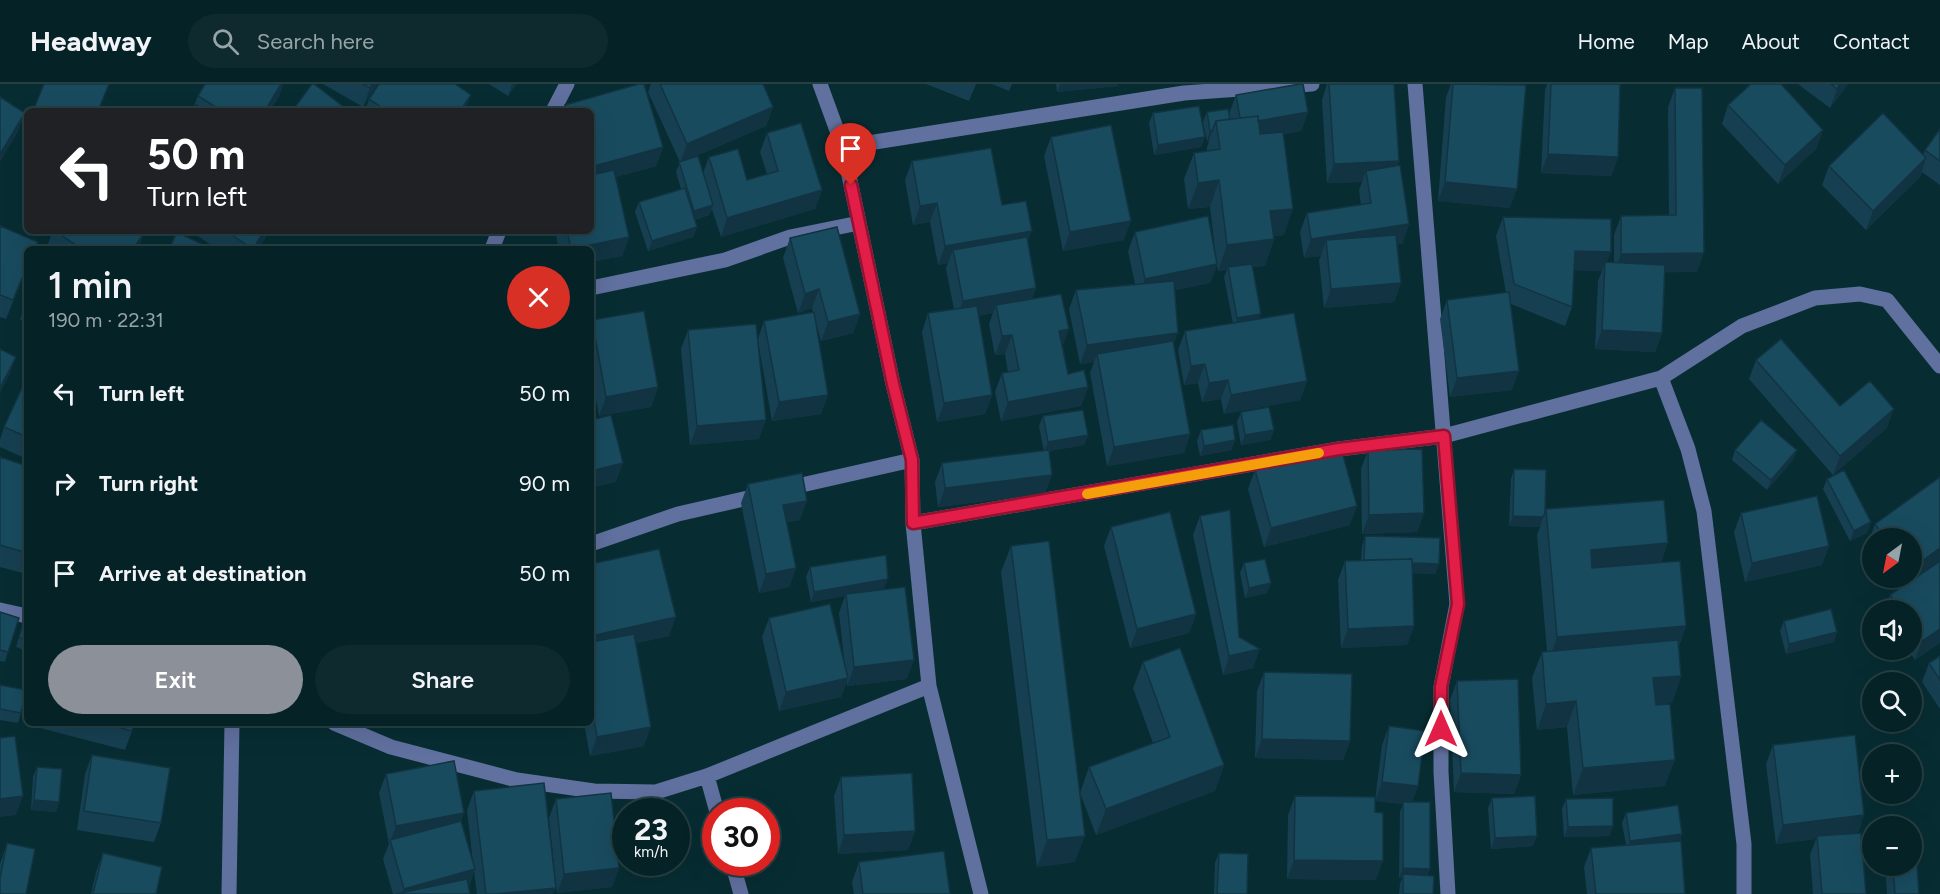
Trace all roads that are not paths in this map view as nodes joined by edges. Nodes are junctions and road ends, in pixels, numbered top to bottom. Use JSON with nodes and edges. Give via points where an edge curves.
{"nodes":[{"id":1,"x":567,"y":84,"type":"edge"},
{"id":2,"x":820,"y":84,"type":"edge"},
{"id":3,"x":1312,"y":84,"type":"edge"},
{"id":4,"x":1415,"y":84,"type":"edge"},
{"id":5,"x":555,"y":108,"type":"edge"},
{"id":6,"x":843,"y":147,"type":"junction"},
{"id":7,"x":859,"y":223,"type":"junction"},
{"id":8,"x":594,"y":287,"type":"edge"},
{"id":9,"x":1940,"y":366,"type":"edge"},
{"id":10,"x":1661,"y":378,"type":"junction"},
{"id":11,"x":1444,"y":436,"type":"junction"},
{"id":12,"x":912,"y":460,"type":"junction"},
{"id":13,"x":913,"y":523,"type":"junction"},
{"id":14,"x":594,"y":543,"type":"edge"},
{"id":15,"x":0,"y":610,"type":"edge"},
{"id":16,"x":24,"y":615,"type":"edge"},
{"id":17,"x":929,"y":686,"type":"junction"},
{"id":18,"x":232,"y":726,"type":"edge"},
{"id":19,"x":341,"y":726,"type":"edge"},
{"id":20,"x":707,"y":776,"type":"junction"},
{"id":21,"x":713,"y":798,"type":"edge"},
{"id":22,"x":736,"y":876,"type":"edge"},
{"id":23,"x":229,"y":894,"type":"edge"},
{"id":24,"x":741,"y":894,"type":"edge"},
{"id":25,"x":981,"y":894,"type":"edge"},
{"id":26,"x":1448,"y":894,"type":"edge"},
{"id":27,"x":1744,"y":894,"type":"edge"}],
"edges":[{"from":1,"to":5,"type":"street"},
{"from":2,"to":6,"type":"street"},
{"from":3,"to":6,"type":"street","via":[[1184,93]]},
{"from":4,"to":11,"type":"street"},
{"from":6,"to":7,"type":"street"},
{"from":7,"to":8,"type":"street","via":[[790,237],[725,260]]},
{"from":7,"to":12,"type":"street"},
{"from":9,"to":10,"type":"street","via":[[1887,300],[1860,294],[1815,298],[1742,326]]},
{"from":10,"to":11,"type":"street"},
{"from":10,"to":27,"type":"street","via":[[1688,450],[1704,512],[1742,833]]},
{"from":11,"to":13,"type":"street","via":[[1339,449]]},
{"from":11,"to":26,"type":"street","via":[[1458,604],[1441,687]]},
{"from":12,"to":13,"type":"street"},
{"from":12,"to":14,"type":"street","via":[[678,514]]},
{"from":13,"to":17,"type":"street"},
{"from":15,"to":16,"type":"street"},
{"from":17,"to":20,"type":"street"},
{"from":17,"to":25,"type":"street"},
{"from":18,"to":23,"type":"street"},
{"from":19,"to":20,"type":"street","via":[[392,747],[517,780],[583,789],[656,792]]},
{"from":20,"to":21,"type":"street"},
{"from":22,"to":24,"type":"street"}]}
